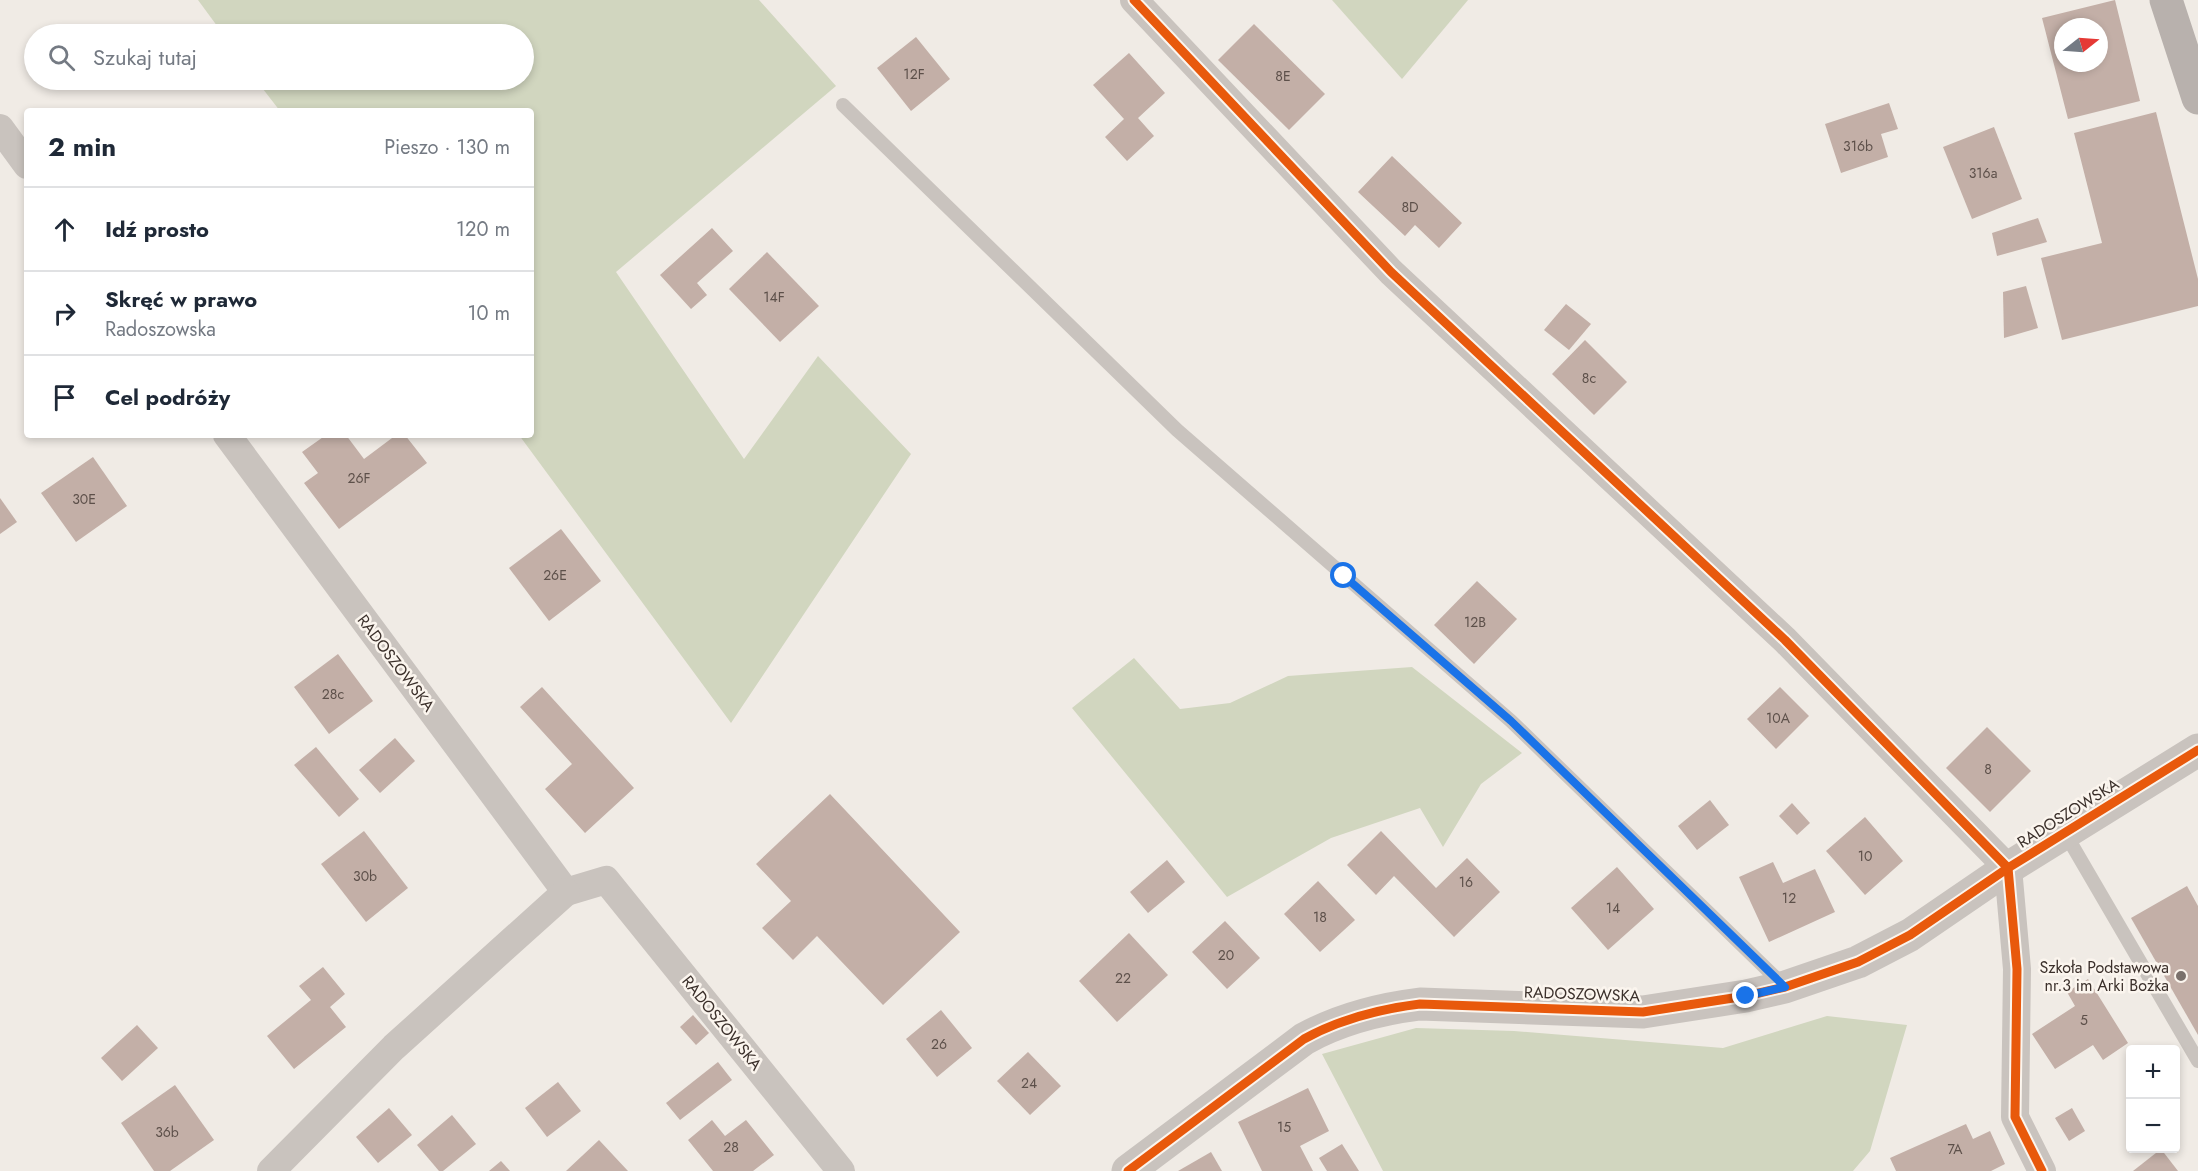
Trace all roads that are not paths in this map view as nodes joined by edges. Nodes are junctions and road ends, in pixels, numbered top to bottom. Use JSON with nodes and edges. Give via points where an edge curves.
{"nodes":[{"id":1,"x":1134,"y":0,"type":"edge"},
{"id":2,"x":2166,"y":0,"type":"edge"},
{"id":3,"x":2198,"y":98,"type":"edge"},
{"id":4,"x":843,"y":105,"type":"dead end"},
{"id":5,"x":0,"y":128,"type":"edge"},
{"id":6,"x":24,"y":161,"type":"edge"},
{"id":7,"x":229,"y":438,"type":"edge"},
{"id":8,"x":2198,"y":750,"type":"edge"},
{"id":9,"x":2065,"y":833,"type":"junction"},
{"id":10,"x":2008,"y":868,"type":"junction"},
{"id":11,"x":566,"y":892,"type":"junction"},
{"id":12,"x":1785,"y":987,"type":"junction"},
{"id":13,"x":2198,"y":1061,"type":"edge"},
{"id":14,"x":271,"y":1171,"type":"edge"},
{"id":15,"x":842,"y":1171,"type":"edge"},
{"id":16,"x":1128,"y":1171,"type":"edge"},
{"id":17,"x":2042,"y":1171,"type":"edge"}],
"edges":[{"from":1,"to":10,"type":"street","via":[[1390,272],[1785,640]]},
{"from":2,"to":3,"type":"main road"},
{"from":4,"to":12,"type":"lane","via":[[1177,430],[1511,721]]},
{"from":5,"to":6,"type":"street"},
{"from":7,"to":11,"type":"street","name":"RADOSZOWSKA"},
{"from":8,"to":9,"type":"street","name":"RADOSZOWSKA"},
{"from":9,"to":10,"type":"street","name":"RADOSZOWSKA"},
{"from":9,"to":13,"type":"lane"},
{"from":10,"to":12,"type":"street","name":"RADOSZOWSKA","via":[[1910,935],[1858,963]]},
{"from":10,"to":17,"type":"street","via":[[2017,969],[2015,1117]]},
{"from":11,"to":14,"type":"street","name":"RADOSZOWSKA","via":[[394,1047]]},
{"from":11,"to":15,"type":"street","name":"RADOSZOWSKA","via":[[606,880]]},
{"from":12,"to":16,"type":"street","name":"RADOSZOWSKA","via":[[1643,1012],[1420,1004],[1376,1012],[1304,1039]]}]}
